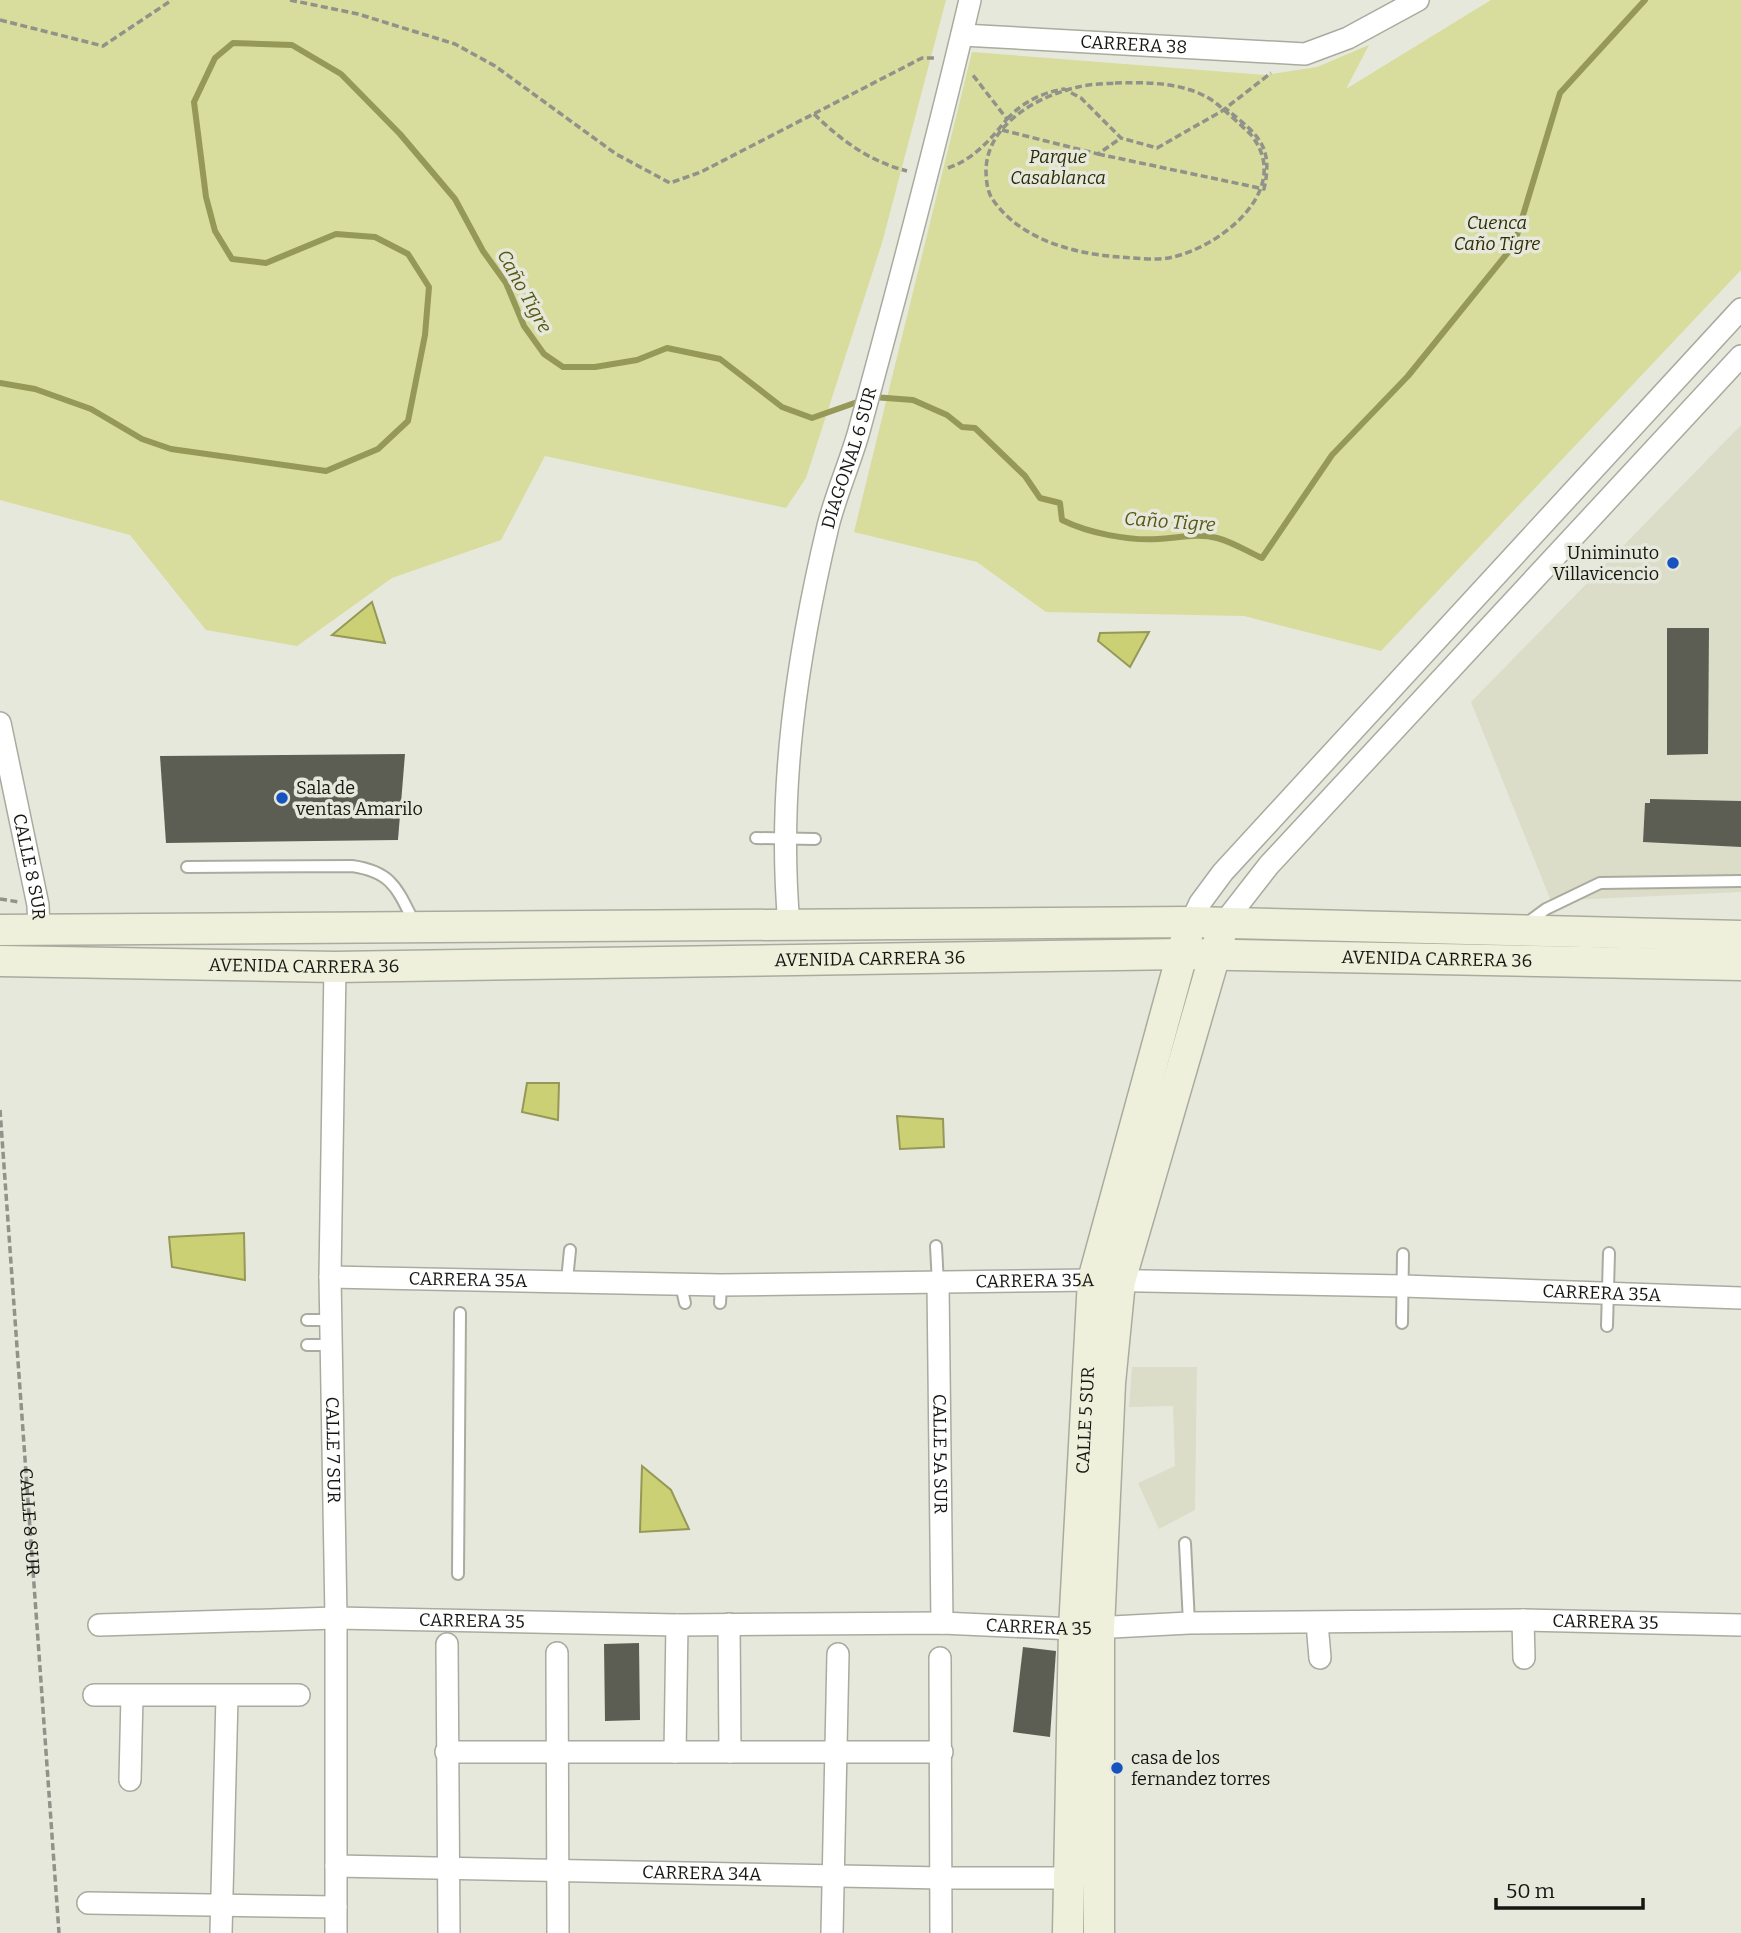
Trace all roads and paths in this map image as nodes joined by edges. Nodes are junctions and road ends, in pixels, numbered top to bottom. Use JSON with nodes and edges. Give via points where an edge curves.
{"nodes":[{"id":1,"x":172,"y":0,"type":"edge"},
{"id":2,"x":290,"y":0,"type":"edge"},
{"id":3,"x":970,"y":0,"type":"edge"},
{"id":4,"x":1418,"y":0,"type":"edge"},
{"id":5,"x":0,"y":20,"type":"edge"},
{"id":6,"x":962,"y":35,"type":"junction"},
{"id":7,"x":1305,"y":54,"type":"junction"},
{"id":8,"x":956,"y":59,"type":"junction"},
{"id":9,"x":1067,"y":90,"type":"junction"},
{"id":10,"x":1224,"y":109,"type":"junction"},
{"id":11,"x":814,"y":114,"type":"junction"},
{"id":12,"x":1007,"y":119,"type":"junction"},
{"id":13,"x":1001,"y":130,"type":"junction"},
{"id":14,"x":1121,"y":138,"type":"junction"},
{"id":15,"x":1098,"y":154,"type":"junction"},
{"id":16,"x":926,"y":176,"type":"junction"},
{"id":17,"x":1259,"y":188,"type":"junction"},
{"id":18,"x":1741,"y":309,"type":"edge"},
{"id":19,"x":1741,"y":356,"type":"edge"},
{"id":20,"x":0,"y":723,"type":"edge"},
{"id":21,"x":756,"y":838,"type":"dead end"},
{"id":22,"x":785,"y":839,"type":"junction"},
{"id":23,"x":815,"y":839,"type":"dead end"},
{"id":24,"x":187,"y":867,"type":"dead end"},
{"id":25,"x":1741,"y":881,"type":"edge"},
{"id":26,"x":1191,"y":922,"type":"junction"},
{"id":27,"x":1223,"y":924,"type":"junction"},
{"id":28,"x":789,"y":925,"type":"junction"},
{"id":29,"x":0,"y":930,"type":"edge"},
{"id":30,"x":418,"y":930,"type":"junction"},
{"id":31,"x":39,"y":931,"type":"junction"},
{"id":32,"x":1516,"y":931,"type":"junction"},
{"id":33,"x":1741,"y":936,"type":"edge"},
{"id":34,"x":1183,"y":954,"type":"junction"},
{"id":35,"x":1216,"y":954,"type":"junction"},
{"id":36,"x":0,"y":961,"type":"edge"},
{"id":37,"x":1741,"y":965,"type":"edge"},
{"id":38,"x":335,"y":967,"type":"junction"},
{"id":39,"x":0,"y":1110,"type":"edge"},
{"id":40,"x":936,"y":1246,"type":"dead end"},
{"id":41,"x":570,"y":1250,"type":"dead end"},
{"id":42,"x":1609,"y":1253,"type":"dead end"},
{"id":43,"x":1403,"y":1254,"type":"dead end"},
{"id":44,"x":330,"y":1277,"type":"junction"},
{"id":45,"x":567,"y":1280,"type":"junction"},
{"id":46,"x":1107,"y":1280,"type":"junction"},
{"id":47,"x":938,"y":1284,"type":"junction"},
{"id":48,"x":1403,"y":1286,"type":"junction"},
{"id":49,"x":1607,"y":1293,"type":"junction"},
{"id":50,"x":1741,"y":1298,"type":"edge"},
{"id":51,"x":460,"y":1313,"type":"dead end"},
{"id":52,"x":307,"y":1320,"type":"dead end"},
{"id":53,"x":331,"y":1320,"type":"junction"},
{"id":54,"x":1402,"y":1323,"type":"dead end"},
{"id":55,"x":1607,"y":1326,"type":"dead end"},
{"id":56,"x":307,"y":1345,"type":"dead end"},
{"id":57,"x":331,"y":1345,"type":"junction"},
{"id":58,"x":1185,"y":1543,"type":"dead end"},
{"id":59,"x":458,"y":1573,"type":"dead end"},
{"id":60,"x":336,"y":1618,"type":"junction"},
{"id":61,"x":1523,"y":1620,"type":"junction"},
{"id":62,"x":942,"y":1623,"type":"junction"},
{"id":63,"x":1189,"y":1623,"type":"junction"},
{"id":64,"x":1317,"y":1623,"type":"junction"},
{"id":65,"x":729,"y":1624,"type":"junction"},
{"id":66,"x":99,"y":1625,"type":"dead end"},
{"id":67,"x":677,"y":1625,"type":"junction"},
{"id":68,"x":1741,"y":1625,"type":"edge"},
{"id":69,"x":1086,"y":1629,"type":"junction"},
{"id":70,"x":447,"y":1644,"type":"dead end"},
{"id":71,"x":557,"y":1653,"type":"dead end"},
{"id":72,"x":838,"y":1654,"type":"dead end"},
{"id":73,"x":940,"y":1658,"type":"dead end"},
{"id":74,"x":1320,"y":1658,"type":"dead end"},
{"id":75,"x":1524,"y":1658,"type":"dead end"},
{"id":76,"x":94,"y":1695,"type":"dead end"},
{"id":77,"x":299,"y":1695,"type":"dead end"},
{"id":78,"x":132,"y":1696,"type":"junction"},
{"id":79,"x":227,"y":1697,"type":"junction"},
{"id":80,"x":557,"y":1751,"type":"junction"},
{"id":81,"x":446,"y":1752,"type":"junction"},
{"id":82,"x":675,"y":1752,"type":"junction"},
{"id":83,"x":730,"y":1752,"type":"junction"},
{"id":84,"x":942,"y":1752,"type":"junction"},
{"id":85,"x":835,"y":1753,"type":"junction"},
{"id":86,"x":130,"y":1780,"type":"dead end"},
{"id":87,"x":336,"y":1866,"type":"junction"},
{"id":88,"x":448,"y":1867,"type":"junction"},
{"id":89,"x":558,"y":1869,"type":"junction"},
{"id":90,"x":833,"y":1874,"type":"junction"},
{"id":91,"x":942,"y":1878,"type":"junction"},
{"id":92,"x":1067,"y":1878,"type":"junction"},
{"id":93,"x":88,"y":1903,"type":"dead end"},
{"id":94,"x":221,"y":1905,"type":"junction"},
{"id":95,"x":336,"y":1908,"type":"junction"},
{"id":96,"x":59,"y":1933,"type":"edge"},
{"id":97,"x":220,"y":1933,"type":"edge"},
{"id":98,"x":336,"y":1933,"type":"edge"},
{"id":99,"x":449,"y":1933,"type":"edge"},
{"id":100,"x":558,"y":1933,"type":"edge"},
{"id":101,"x":832,"y":1933,"type":"edge"},
{"id":102,"x":941,"y":1933,"type":"edge"},
{"id":103,"x":1068,"y":1933,"type":"edge"},
{"id":104,"x":1099,"y":1933,"type":"edge"}],
"edges":[{"from":1,"to":5,"type":"path","via":[[103,46]]},
{"from":2,"to":11,"type":"path","via":[[358,14],[455,44],[495,66],[616,154],[670,183]]},
{"from":3,"to":6,"type":"street","name":"DIAGONAL 6 SUR"},
{"from":4,"to":7,"type":"street","via":[[1348,38]]},
{"from":6,"to":7,"type":"street","name":"CARRERA 38"},
{"from":6,"to":8,"type":"street","name":"DIAGONAL 6 SUR"},
{"from":7,"to":10,"type":"path"},
{"from":8,"to":11,"type":"path","via":[[922,58]]},
{"from":8,"to":12,"type":"path","via":[[982,83]]},
{"from":8,"to":16,"type":"street","name":"DIAGONAL 6 SUR"},
{"from":9,"to":10,"type":"path","via":[[1115,83],[1165,84],[1205,97]]},
{"from":9,"to":12,"type":"path","via":[[1033,99]]},
{"from":9,"to":13,"type":"path","via":[[1018,113]]},
{"from":9,"to":14,"type":"path"},
{"from":10,"to":14,"type":"path","via":[[1157,148]]},
{"from":10,"to":17,"type":"path","via":[[1252,135],[1261,156]]},
{"from":11,"to":16,"type":"path","via":[[840,139],[880,164]]},
{"from":12,"to":13,"type":"path"},
{"from":13,"to":15,"type":"path"},
{"from":13,"to":16,"type":"path","via":[[960,164]]},
{"from":13,"to":17,"type":"path","via":[[987,158],[986,180],[992,199],[1018,226],[1080,253],[1173,257],[1219,237],[1237,223],[1251,208]]},
{"from":14,"to":15,"type":"path"},
{"from":15,"to":17,"type":"path"},
{"from":16,"to":22,"type":"street","name":"DIAGONAL 6 SUR","via":[[859,432],[829,524],[803,636],[791,723]]},
{"from":18,"to":26,"type":"street","via":[[1223,872]]},
{"from":19,"to":27,"type":"street","via":[[1269,865]]},
{"from":20,"to":31,"type":"street","name":"CALLE 8 SUR","via":[[38,905]]},
{"from":21,"to":22,"type":"lane"},
{"from":22,"to":23,"type":"lane"},
{"from":22,"to":28,"type":"street","name":"DIAGONAL 6 SUR"},
{"from":24,"to":30,"type":"lane","via":[[352,866],[376,870],[397,888]]},
{"from":25,"to":32,"type":"lane","via":[[1600,883],[1546,909]]},
{"from":26,"to":27,"type":"main road","name":"AVENIDA CARRERA 36"},
{"from":26,"to":28,"type":"main road","name":"AVENIDA CARRERA 36"},
{"from":26,"to":34,"type":"main road","name":"CALLE 5 SUR"},
{"from":27,"to":32,"type":"main road","name":"AVENIDA CARRERA 36"},
{"from":27,"to":35,"type":"main road","name":"CALLE 5 SUR"},
{"from":28,"to":30,"type":"main road","name":"AVENIDA CARRERA 36"},
{"from":29,"to":31,"type":"main road","name":"AVENIDA CARRERA 36"},
{"from":30,"to":31,"type":"main road","name":"AVENIDA CARRERA 36"},
{"from":32,"to":33,"type":"main road","name":"AVENIDA CARRERA 36"},
{"from":34,"to":35,"type":"main road","name":"AVENIDA CARRERA 36"},
{"from":34,"to":38,"type":"main road","name":"AVENIDA CARRERA 36"},
{"from":34,"to":46,"type":"main road","name":"CALLE 5 SUR"},
{"from":35,"to":37,"type":"main road","name":"AVENIDA CARRERA 36"},
{"from":35,"to":46,"type":"main road","name":"CALLE 5 SUR"},
{"from":36,"to":38,"type":"main road","name":"AVENIDA CARRERA 36"},
{"from":38,"to":44,"type":"street","name":"CALLE 7 SUR"},
{"from":39,"to":96,"type":"path","name":"CALLE 8 SUR"},
{"from":40,"to":47,"type":"lane"},
{"from":41,"to":45,"type":"lane"},
{"from":42,"to":49,"type":"lane"},
{"from":43,"to":48,"type":"lane"},
{"from":44,"to":45,"type":"street","name":"CARRERA 35A"},
{"from":44,"to":53,"type":"street","name":"CALLE 7 SUR"},
{"from":45,"to":47,"type":"street","name":"CARRERA 35A","via":[[683,1294]]},
{"from":46,"to":47,"type":"street","name":"CARRERA 35A"},
{"from":46,"to":48,"type":"street","name":"CARRERA 35A"},
{"from":46,"to":69,"type":"main road","name":"CALLE 5 SUR","via":[[1110,1382]]},
{"from":47,"to":62,"type":"street","name":"CALLE 5A SUR"},
{"from":48,"to":49,"type":"street","name":"CARRERA 35A"},
{"from":48,"to":54,"type":"lane"},
{"from":49,"to":50,"type":"street","name":"CARRERA 35A"},
{"from":49,"to":55,"type":"lane"},
{"from":51,"to":59,"type":"lane"},
{"from":52,"to":53,"type":"lane"},
{"from":53,"to":57,"type":"street","name":"CALLE 7 SUR"},
{"from":56,"to":57,"type":"lane"},
{"from":57,"to":60,"type":"street","name":"CALLE 7 SUR"},
{"from":58,"to":63,"type":"lane"},
{"from":60,"to":66,"type":"street","name":"CARRERA 35"},
{"from":60,"to":67,"type":"street","name":"CARRERA 35"},
{"from":60,"to":87,"type":"street","name":"CALLE 7 SUR"},
{"from":61,"to":64,"type":"street","name":"CARRERA 35"},
{"from":61,"to":68,"type":"street","name":"CARRERA 35"},
{"from":61,"to":75,"type":"street"},
{"from":62,"to":65,"type":"street","name":"CARRERA 35"},
{"from":62,"to":69,"type":"street","name":"CARRERA 35"},
{"from":63,"to":64,"type":"street","name":"CARRERA 35"},
{"from":63,"to":69,"type":"street","name":"CARRERA 35"},
{"from":64,"to":74,"type":"street"},
{"from":65,"to":67,"type":"street","name":"CARRERA 35"},
{"from":65,"to":83,"type":"street"},
{"from":67,"to":82,"type":"street"},
{"from":69,"to":92,"type":"main road","name":"CALLE 5 SUR"},
{"from":69,"to":104,"type":"main road","name":"CALLE 5 SUR"},
{"from":70,"to":81,"type":"street"},
{"from":71,"to":80,"type":"street"},
{"from":72,"to":85,"type":"street"},
{"from":73,"to":84,"type":"street"},
{"from":76,"to":78,"type":"street"},
{"from":77,"to":79,"type":"street"},
{"from":78,"to":79,"type":"street"},
{"from":78,"to":86,"type":"street"},
{"from":79,"to":94,"type":"street"},
{"from":80,"to":81,"type":"street"},
{"from":80,"to":82,"type":"street"},
{"from":80,"to":89,"type":"street"},
{"from":81,"to":88,"type":"street"},
{"from":82,"to":83,"type":"street"},
{"from":83,"to":85,"type":"street"},
{"from":84,"to":85,"type":"street"},
{"from":84,"to":91,"type":"street"},
{"from":85,"to":90,"type":"street"},
{"from":87,"to":88,"type":"street","name":"CARRERA 34A"},
{"from":87,"to":95,"type":"street","name":"CALLE 7 SUR"},
{"from":88,"to":89,"type":"street","name":"CARRERA 34A"},
{"from":88,"to":99,"type":"street"},
{"from":89,"to":90,"type":"street","name":"CARRERA 34A"},
{"from":89,"to":100,"type":"street"},
{"from":90,"to":91,"type":"street","name":"CARRERA 34A"},
{"from":90,"to":101,"type":"street"},
{"from":91,"to":92,"type":"street","name":"CARRERA 34A"},
{"from":91,"to":102,"type":"street"},
{"from":92,"to":103,"type":"main road","name":"CALLE 5 SUR"},
{"from":93,"to":94,"type":"street"},
{"from":94,"to":95,"type":"street"},
{"from":94,"to":97,"type":"street"},
{"from":95,"to":98,"type":"street","name":"CALLE 7 SUR"}]}
